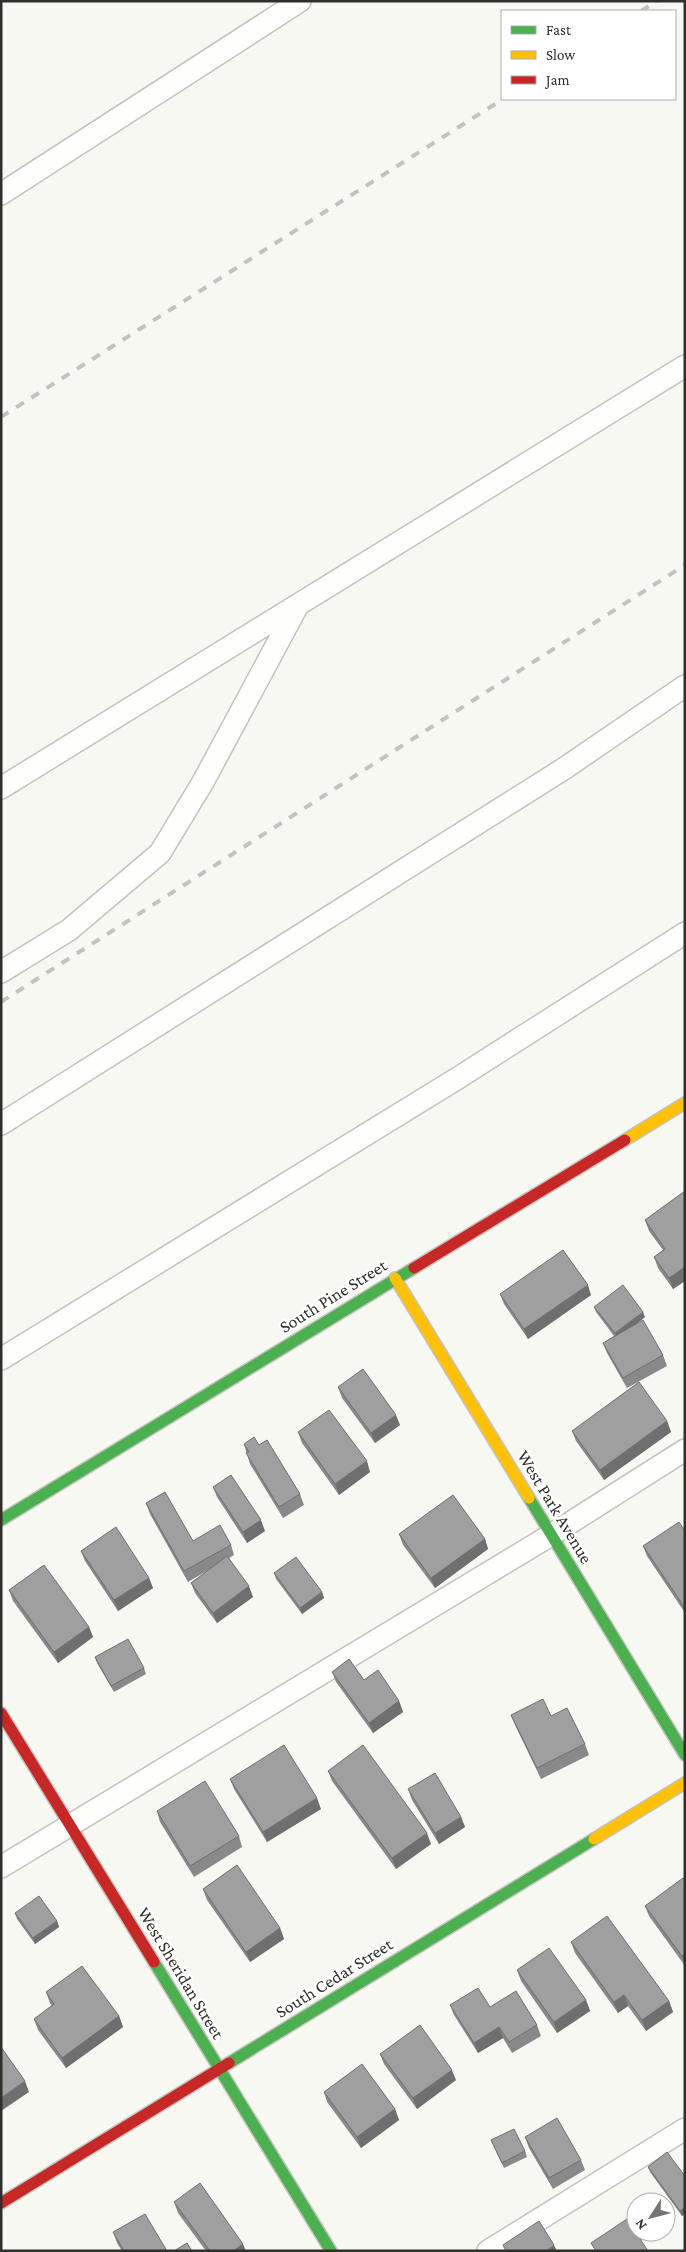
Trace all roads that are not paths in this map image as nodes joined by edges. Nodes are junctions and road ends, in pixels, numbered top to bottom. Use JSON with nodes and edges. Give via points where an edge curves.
{"nodes":[{"id":1,"x":300,"y":1,"type":"edge"},
{"id":2,"x":1,"y":194,"type":"edge"},
{"id":3,"x":685,"y":366,"type":"edge"},
{"id":4,"x":298,"y":605,"type":"junction"},
{"id":5,"x":685,"y":686,"type":"edge"},
{"id":6,"x":1,"y":788,"type":"edge"},
{"id":7,"x":685,"y":933,"type":"edge"},
{"id":8,"x":1,"y":972,"type":"edge"},
{"id":9,"x":685,"y":1103,"type":"edge"},
{"id":10,"x":1,"y":1124,"type":"edge"},
{"id":11,"x":395,"y":1278,"type":"junction"},
{"id":12,"x":1,"y":1359,"type":"edge"},
{"id":13,"x":685,"y":1450,"type":"edge"},
{"id":14,"x":1,"y":1520,"type":"edge"},
{"id":15,"x":551,"y":1535,"type":"junction"},
{"id":16,"x":1,"y":1713,"type":"edge"},
{"id":17,"x":685,"y":1755,"type":"edge"},
{"id":18,"x":685,"y":1783,"type":"edge"},
{"id":19,"x":70,"y":1826,"type":"junction"},
{"id":20,"x":1,"y":1867,"type":"edge"},
{"id":21,"x":219,"y":2069,"type":"junction"},
{"id":22,"x":685,"y":2129,"type":"edge"},
{"id":23,"x":1,"y":2203,"type":"edge"},
{"id":24,"x":332,"y":2251,"type":"edge"},
{"id":25,"x":488,"y":2251,"type":"edge"}],
"edges":[{"from":1,"to":2,"type":"lane"},
{"from":3,"to":4,"type":"lane"},
{"from":4,"to":6,"type":"lane"},
{"from":4,"to":8,"type":"lane","via":[[203,782],[160,853],[68,930]]},
{"from":5,"to":10,"type":"lane","via":[[565,768]]},
{"from":7,"to":12,"type":"lane","via":[[458,1078]]},
{"from":9,"to":11,"type":"street","name":"South Pine Street"},
{"from":11,"to":14,"type":"street","name":"South Pine Street"},
{"from":11,"to":15,"type":"street","name":"West Park Avenue"},
{"from":13,"to":15,"type":"lane"},
{"from":15,"to":17,"type":"street","name":"West Park Avenue"},
{"from":15,"to":19,"type":"lane"},
{"from":16,"to":19,"type":"street","name":"West Sheridan Street"},
{"from":18,"to":21,"type":"street","name":"South Cedar Street"},
{"from":19,"to":20,"type":"lane"},
{"from":19,"to":21,"type":"street","name":"West Sheridan Street"},
{"from":21,"to":23,"type":"street","name":"South Cedar Street"},
{"from":21,"to":24,"type":"street","name":"West Sheridan Street"},
{"from":22,"to":25,"type":"lane"}]}
